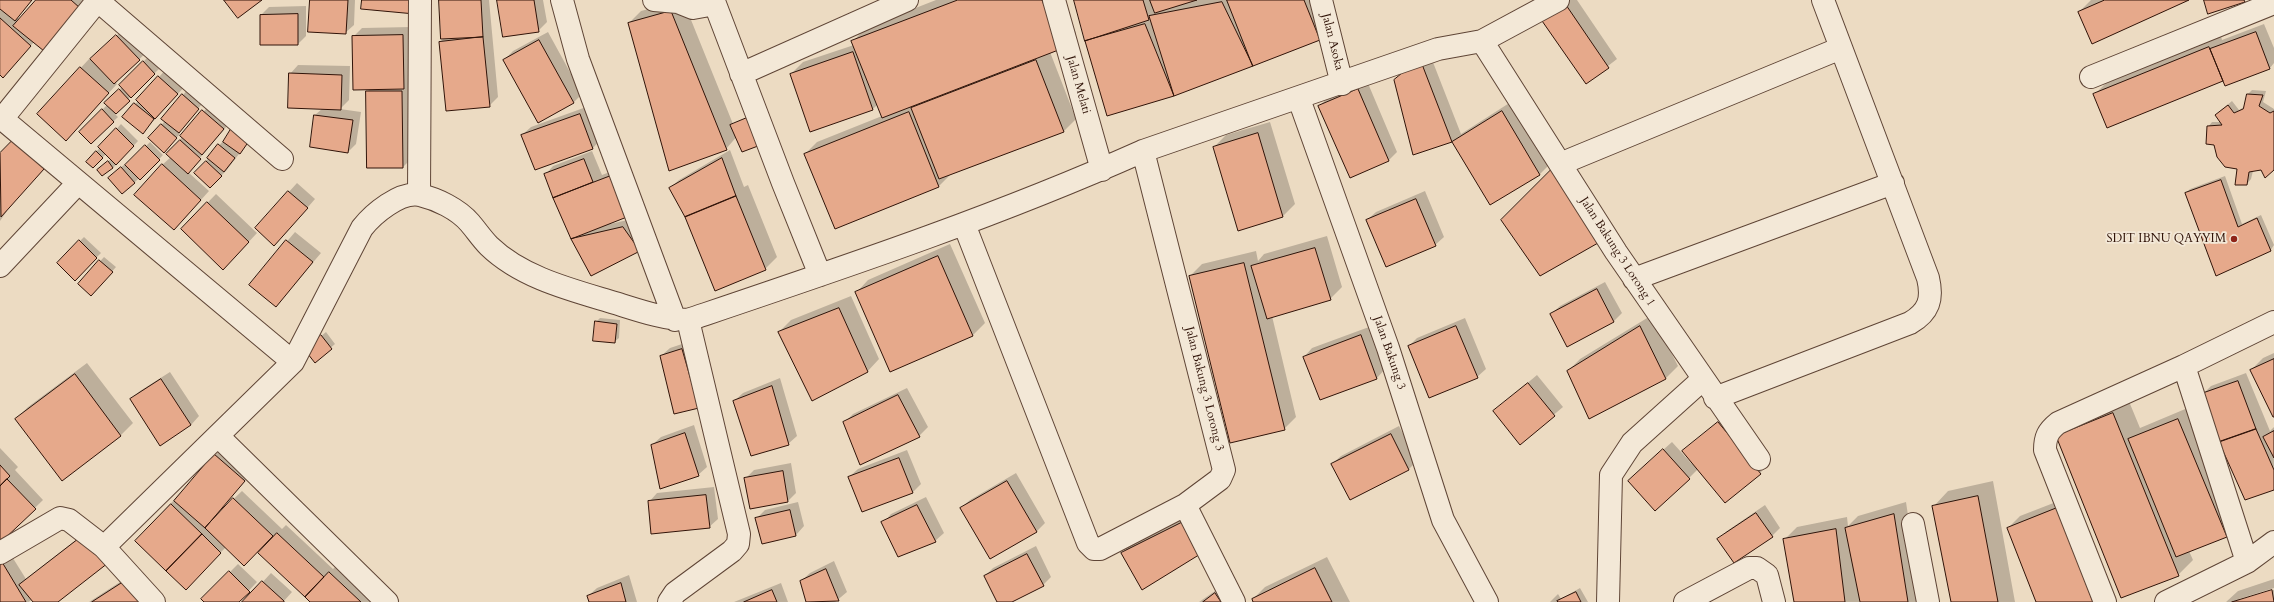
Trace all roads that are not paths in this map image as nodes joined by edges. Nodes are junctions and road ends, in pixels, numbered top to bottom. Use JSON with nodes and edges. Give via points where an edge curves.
{"nodes":[{"id":1,"x":97,"y":0,"type":"edge"},
{"id":2,"x":420,"y":0,"type":"edge"},
{"id":3,"x":562,"y":0,"type":"edge"},
{"id":4,"x":654,"y":0,"type":"edge"},
{"id":5,"x":907,"y":0,"type":"edge"},
{"id":6,"x":1054,"y":0,"type":"edge"},
{"id":7,"x":1321,"y":0,"type":"edge"},
{"id":8,"x":1823,"y":0,"type":"edge"},
{"id":9,"x":1553,"y":1,"type":"edge"},
{"id":10,"x":717,"y":2,"type":"edge"},
{"id":11,"x":2274,"y":3,"type":"edge"},
{"id":12,"x":1482,"y":41,"type":"junction"},
{"id":13,"x":1841,"y":48,"type":"junction"},
{"id":14,"x":742,"y":74,"type":"junction"},
{"id":15,"x":2091,"y":77,"type":"dead end"},
{"id":16,"x":1342,"y":84,"type":"junction"},
{"id":17,"x":1299,"y":98,"type":"junction"},
{"id":18,"x":1,"y":118,"type":"edge"},
{"id":19,"x":1143,"y":151,"type":"junction"},
{"id":20,"x":282,"y":159,"type":"dead end"},
{"id":21,"x":1560,"y":164,"type":"junction"},
{"id":22,"x":1102,"y":170,"type":"junction"},
{"id":23,"x":78,"y":183,"type":"junction"},
{"id":24,"x":1893,"y":183,"type":"junction"},
{"id":25,"x":419,"y":194,"type":"junction"},
{"id":26,"x":964,"y":224,"type":"junction"},
{"id":27,"x":0,"y":266,"type":"edge"},
{"id":28,"x":820,"y":275,"type":"junction"},
{"id":29,"x":1634,"y":280,"type":"junction"},
{"id":30,"x":682,"y":320,"type":"junction"},
{"id":31,"x":2274,"y":322,"type":"edge"},
{"id":32,"x":293,"y":362,"type":"junction"},
{"id":33,"x":2184,"y":366,"type":"junction"},
{"id":34,"x":1702,"y":380,"type":"junction"},
{"id":35,"x":1716,"y":398,"type":"junction"},
{"id":36,"x":219,"y":437,"type":"junction"},
{"id":37,"x":1759,"y":459,"type":"dead end"},
{"id":38,"x":1185,"y":505,"type":"junction"},
{"id":39,"x":1913,"y":524,"type":"dead end"},
{"id":40,"x":2274,"y":542,"type":"edge"},
{"id":41,"x":104,"y":547,"type":"junction"},
{"id":42,"x":0,"y":553,"type":"edge"},
{"id":43,"x":2247,"y":562,"type":"junction"},
{"id":44,"x":154,"y":602,"type":"edge"},
{"id":45,"x":387,"y":602,"type":"edge"},
{"id":46,"x":669,"y":602,"type":"edge"},
{"id":47,"x":1234,"y":602,"type":"edge"},
{"id":48,"x":1488,"y":602,"type":"edge"},
{"id":49,"x":1608,"y":602,"type":"edge"},
{"id":50,"x":1685,"y":602,"type":"edge"},
{"id":51,"x":1774,"y":602,"type":"edge"},
{"id":52,"x":1928,"y":602,"type":"edge"},
{"id":53,"x":2105,"y":602,"type":"edge"},
{"id":54,"x":2166,"y":602,"type":"edge"}],
"edges":[{"from":1,"to":18,"type":"street"},
{"from":1,"to":20,"type":"street"},
{"from":2,"to":25,"type":"street"},
{"from":3,"to":30,"type":"street","via":[[578,59]]},
{"from":4,"to":10,"type":"street","via":[[678,2],[693,8]]},
{"from":5,"to":14,"type":"street"},
{"from":6,"to":22,"type":"street","name":"Jalan Melati"},
{"from":7,"to":16,"type":"street","name":"Jalan Asoka"},
{"from":8,"to":13,"type":"street"},
{"from":9,"to":12,"type":"street"},
{"from":10,"to":14,"type":"street"},
{"from":11,"to":15,"type":"street"},
{"from":12,"to":16,"type":"street","via":[[1438,49]]},
{"from":12,"to":21,"type":"street","name":"Jalan Bakung 3 Lorong 1"},
{"from":13,"to":21,"type":"street"},
{"from":13,"to":24,"type":"street"},
{"from":14,"to":28,"type":"street"},
{"from":16,"to":17,"type":"street"},
{"from":17,"to":19,"type":"street"},
{"from":17,"to":48,"type":"street","name":"Jalan Bakung 3","via":[[1388,348],[1443,520]]},
{"from":18,"to":23,"type":"street"},
{"from":19,"to":22,"type":"street"},
{"from":19,"to":38,"type":"street","name":"Jalan Bakung 3 Lorong 3","via":[[1224,470],[1220,479]]},
{"from":21,"to":29,"type":"street","name":"Jalan Bakung 3 Lorong 1"},
{"from":22,"to":26,"type":"street"},
{"from":23,"to":27,"type":"street"},
{"from":23,"to":32,"type":"street"},
{"from":24,"to":29,"type":"street"},
{"from":24,"to":35,"type":"street","via":[[1931,290],[1931,302],[1922,314],[1910,323]]},
{"from":25,"to":30,"type":"street","via":[[454,210],[468,221],[489,246],[518,267],[554,284]]},
{"from":25,"to":32,"type":"street","via":[[388,204],[372,215],[362,228]]},
{"from":26,"to":28,"type":"street"},
{"from":26,"to":38,"type":"street","name":"Jalan Bakung 3 Lorong 3","via":[[1088,543],[1094,549],[1100,549]]},
{"from":28,"to":30,"type":"street"},
{"from":29,"to":34,"type":"street","name":"Jalan Bakung 3 Lorong 1"},
{"from":30,"to":46,"type":"street","via":[[739,534],[738,544],[732,551],[675,593]]},
{"from":31,"to":33,"type":"street"},
{"from":32,"to":36,"type":"street"},
{"from":33,"to":43,"type":"street"},
{"from":33,"to":53,"type":"street","via":[[2058,423],[2050,429],[2045,439],[2045,450]]},
{"from":34,"to":35,"type":"street","name":"Jalan Bakung 3 Lorong 1"},
{"from":34,"to":49,"type":"street","via":[[1632,443],[1611,475]]},
{"from":35,"to":37,"type":"street","name":"Jalan Bakung 3 Lorong 1"},
{"from":36,"to":41,"type":"street"},
{"from":36,"to":45,"type":"street"},
{"from":38,"to":47,"type":"street"},
{"from":39,"to":52,"type":"street"},
{"from":40,"to":43,"type":"street"},
{"from":41,"to":42,"type":"street","via":[[69,520],[60,518]]},
{"from":41,"to":44,"type":"street"},
{"from":43,"to":54,"type":"street"},
{"from":50,"to":51,"type":"street","via":[[1750,568],[1757,568],[1767,575]]}]}
